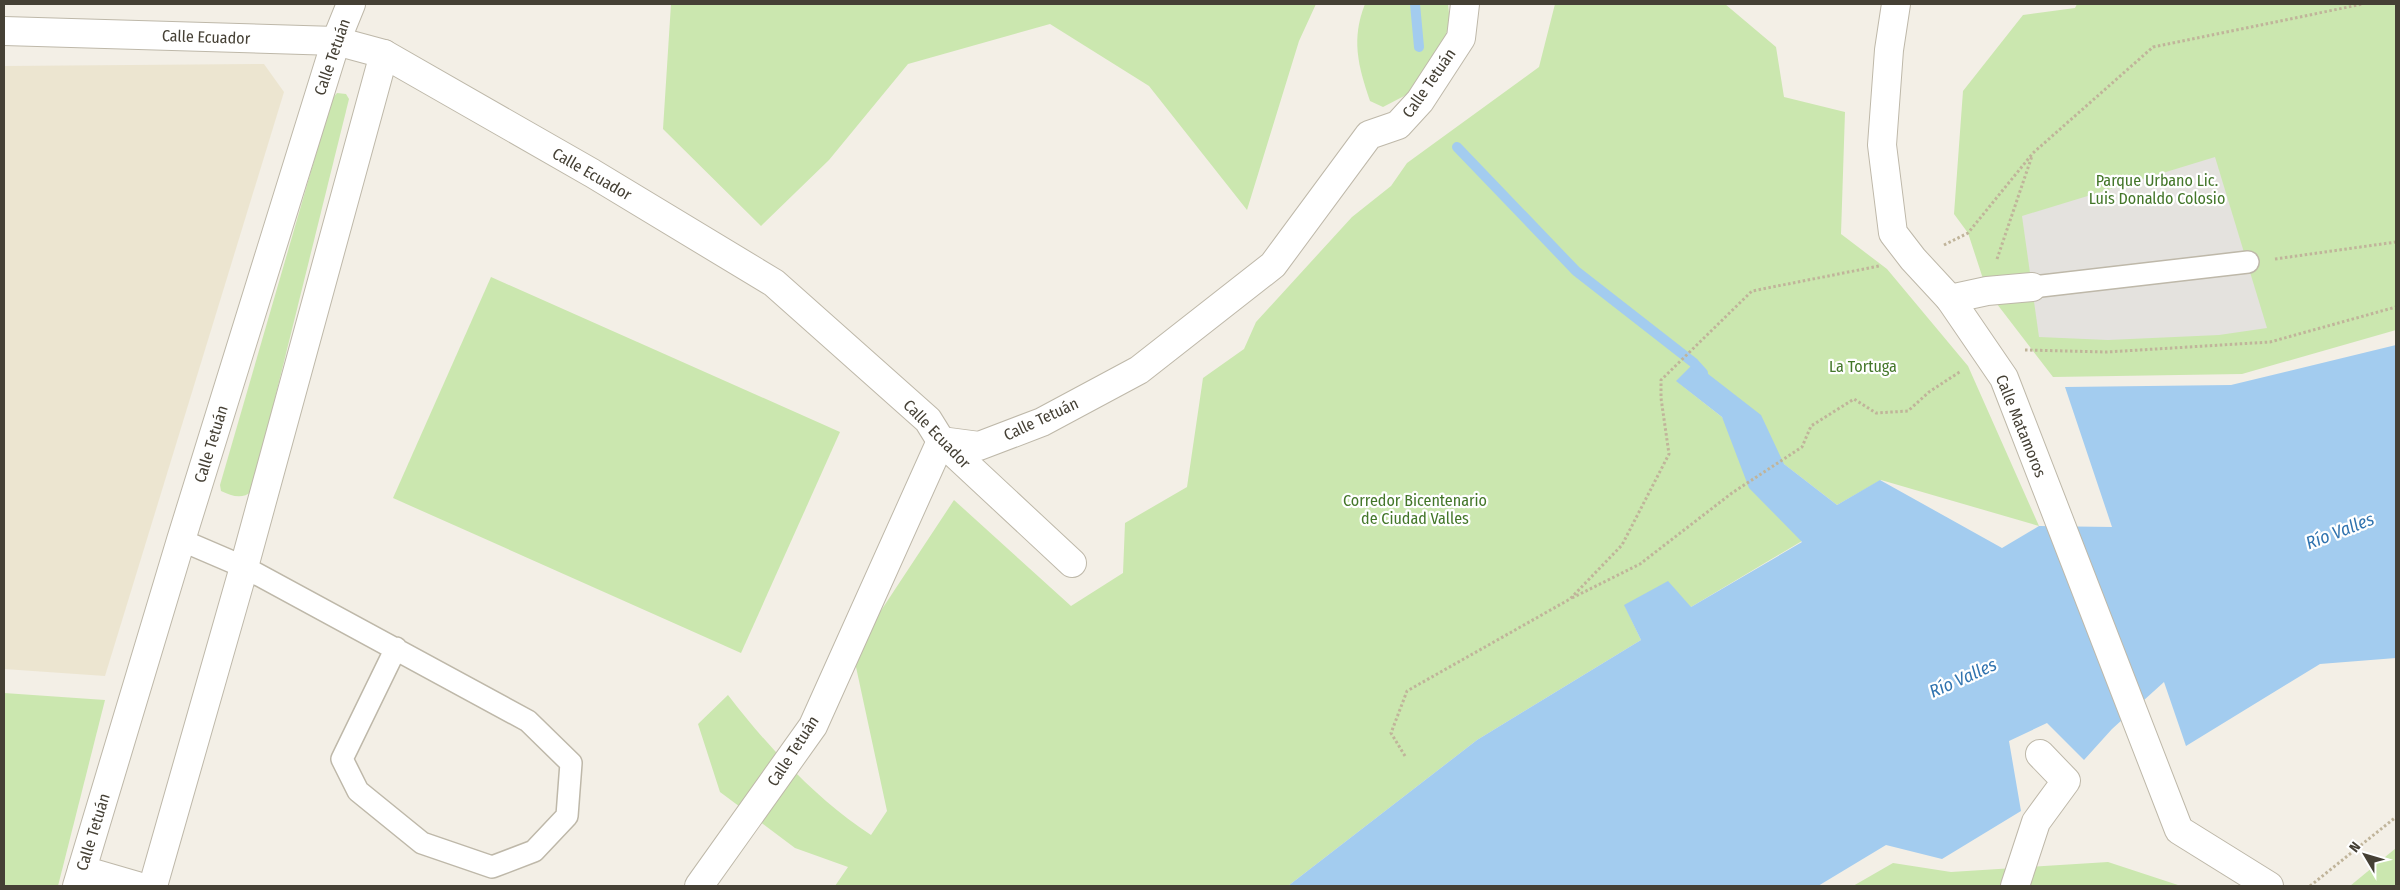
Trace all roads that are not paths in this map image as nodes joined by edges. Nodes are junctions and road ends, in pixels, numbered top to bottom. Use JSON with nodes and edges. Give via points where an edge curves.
{"nodes":[{"id":1,"x":350,"y":4,"type":"edge"},
{"id":2,"x":1465,"y":4,"type":"edge"},
{"id":3,"x":1896,"y":4,"type":"edge"},
{"id":4,"x":4,"y":31,"type":"edge"},
{"id":5,"x":336,"y":41,"type":"junction"},
{"id":6,"x":384,"y":54,"type":"junction"},
{"id":7,"x":2248,"y":262,"type":"road end"},
{"id":8,"x":2032,"y":287,"type":"joint"},
{"id":9,"x":1950,"y":299,"type":"junction"},
{"id":10,"x":941,"y":441,"type":"junction"},
{"id":11,"x":181,"y":540,"type":"junction"},
{"id":12,"x":1072,"y":563,"type":"dead end"},
{"id":13,"x":244,"y":567,"type":"junction"},
{"id":14,"x":396,"y":648,"type":"junction"},
{"id":15,"x":2040,"y":754,"type":"dead end"},
{"id":16,"x":80,"y":878,"type":"edge"},
{"id":17,"x":137,"y":886,"type":"edge"},
{"id":18,"x":153,"y":886,"type":"edge"},
{"id":19,"x":699,"y":886,"type":"edge"},
{"id":20,"x":2015,"y":886,"type":"edge"},
{"id":21,"x":2269,"y":886,"type":"edge"}],
"edges":[{"from":1,"to":5,"type":"street","name":"Calle Tetuán"},
{"from":2,"to":10,"type":"street","name":"Calle Tetuán","via":[[1461,38],[1420,101],[1398,125],[1369,135],[1273,265],[1139,370],[1042,422],[978,446]]},
{"from":3,"to":9,"type":"street","name":"Calle Matamoros","via":[[1882,145],[1893,233]]},
{"from":4,"to":5,"type":"street","name":"Calle Ecuador"},
{"from":5,"to":6,"type":"street","name":"Calle Ecuador"},
{"from":5,"to":11,"type":"street","name":"Calle Tetuán"},
{"from":6,"to":10,"type":"street","name":"Calle Ecuador","via":[[592,173],[774,283],[928,420]]},
{"from":6,"to":13,"type":"street"},
{"from":7,"to":8,"type":"lane"},
{"from":8,"to":9,"type":"street","via":[[1987,291]]},
{"from":9,"to":21,"type":"street","name":"Calle Matamoros","via":[[2004,378],[2179,830]]},
{"from":10,"to":12,"type":"street","name":"Calle Ecuador"},
{"from":10,"to":19,"type":"street","name":"Calle Tetuán","via":[[813,726]]},
{"from":11,"to":13,"type":"lane"},
{"from":11,"to":16,"type":"street","name":"Calle Tetuán"},
{"from":13,"to":14,"type":"lane"},
{"from":13,"to":18,"type":"street"},
{"from":14,"to":14,"type":"lane","via":[[528,721],[571,763],[567,816],[534,851],[492,867],[422,843],[358,791],[342,759]]},
{"from":15,"to":20,"type":"street","via":[[2066,781],[2036,822]]},
{"from":16,"to":17,"type":"street"}]}
